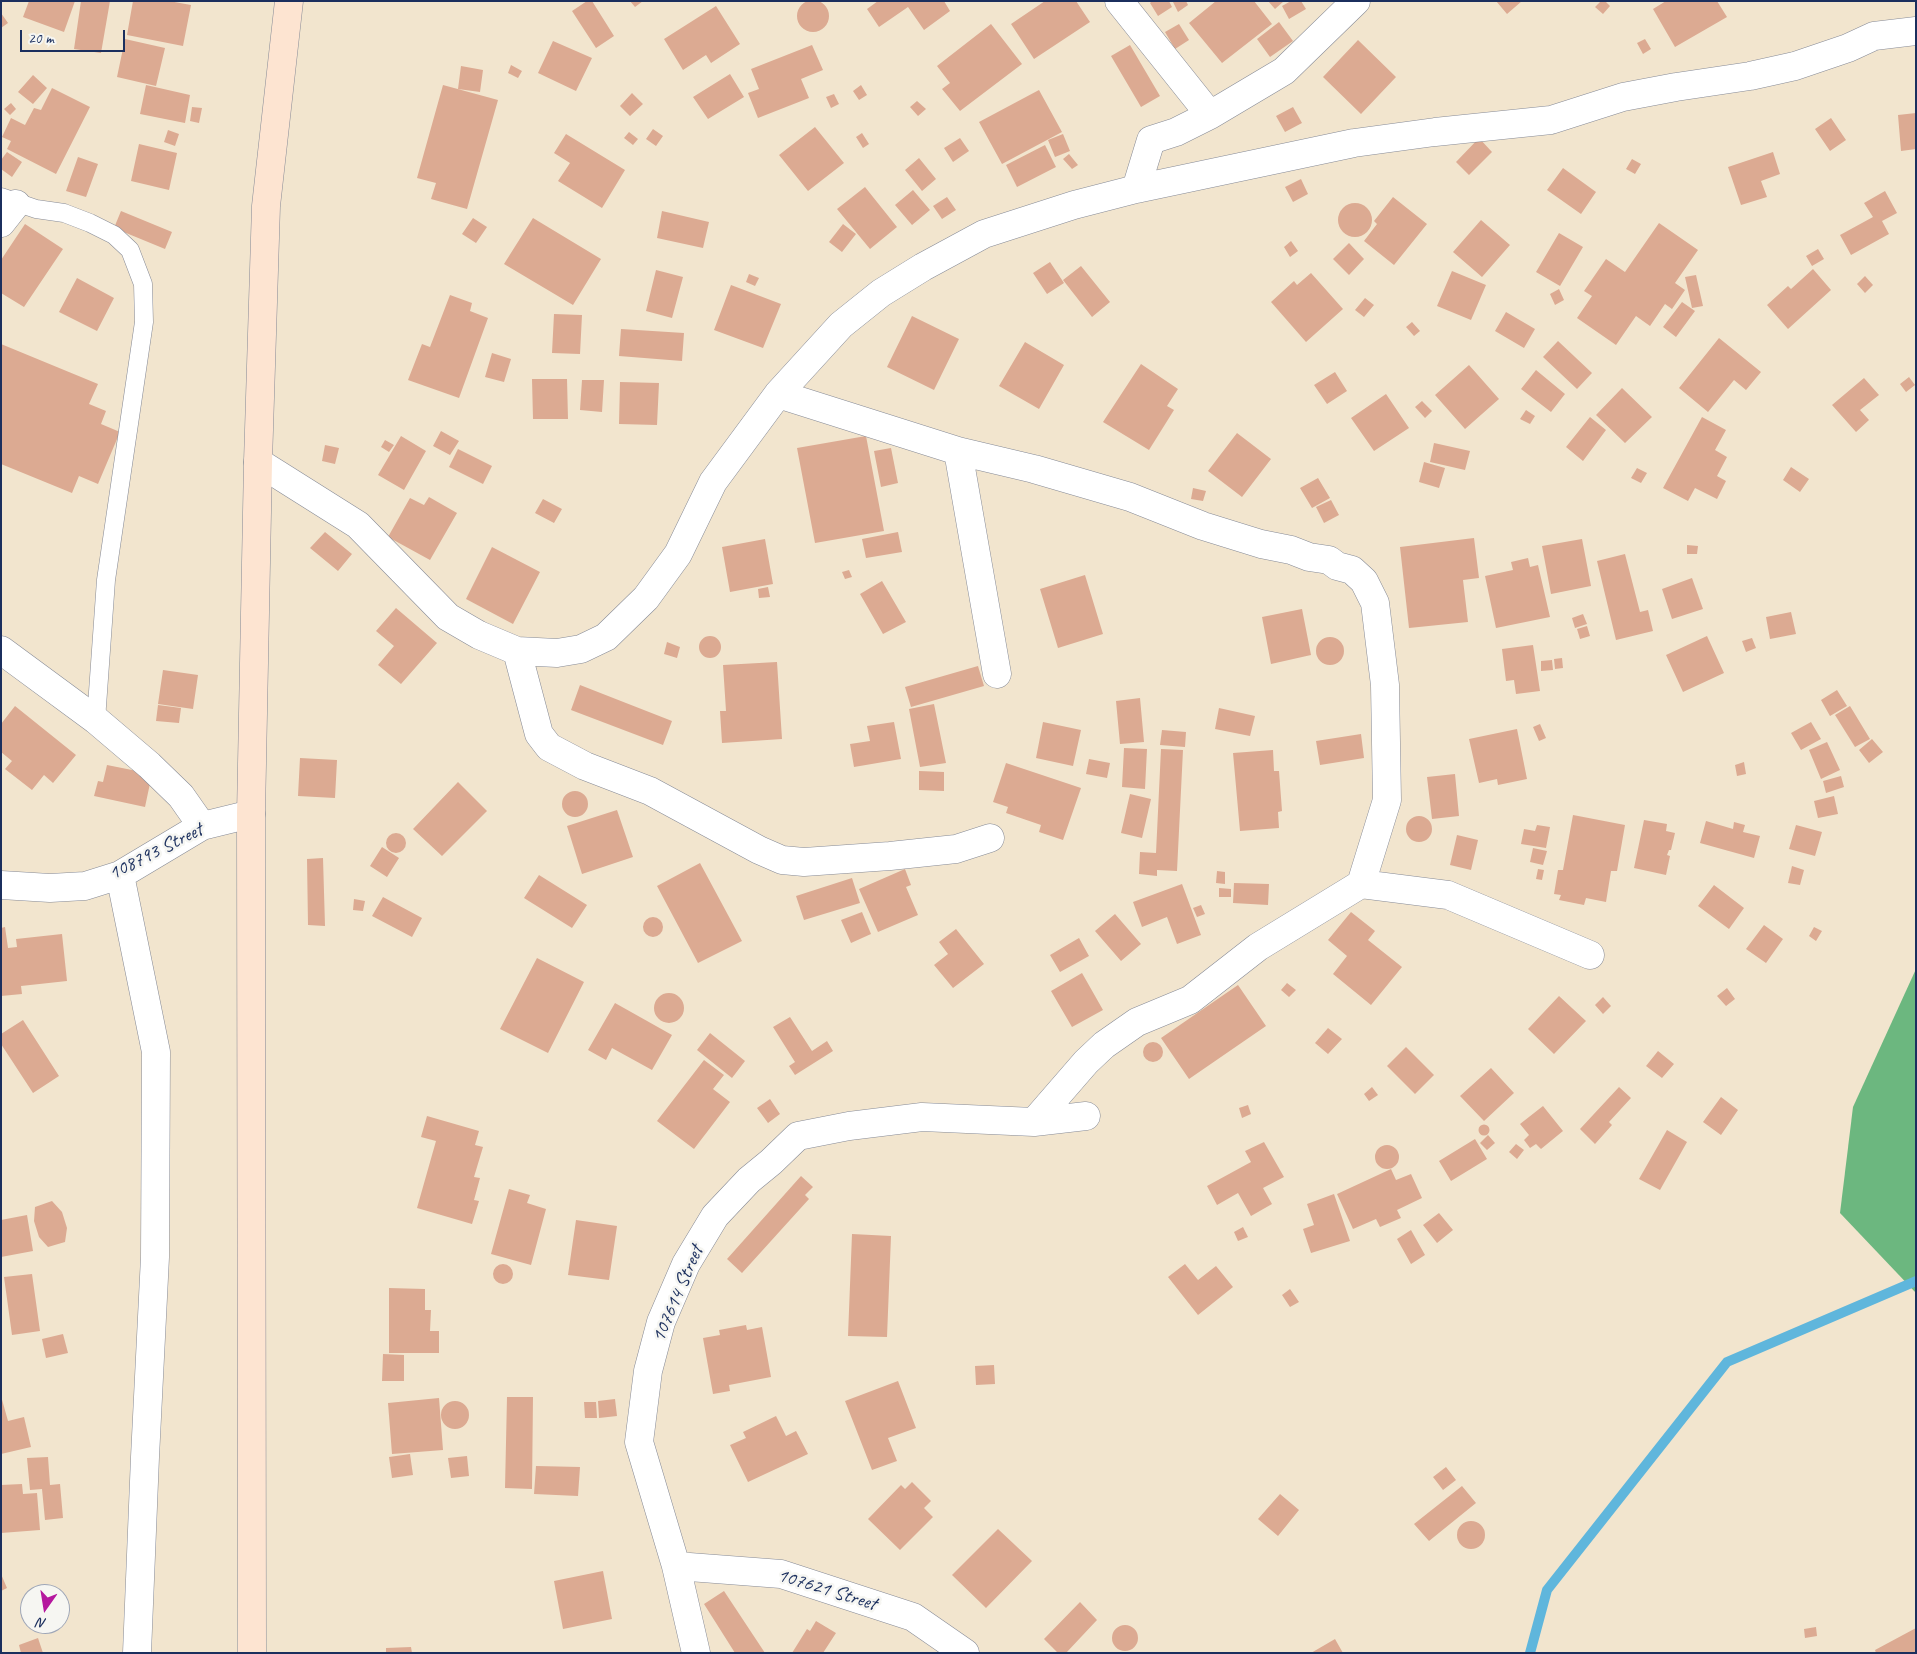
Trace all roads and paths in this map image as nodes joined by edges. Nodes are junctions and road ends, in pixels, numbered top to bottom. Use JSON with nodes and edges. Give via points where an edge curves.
{"nodes":[{"id":1,"x":289,"y":1,"type":"edge"},
{"id":2,"x":1119,"y":1,"type":"edge"},
{"id":3,"x":1356,"y":1,"type":"edge"},
{"id":4,"x":1916,"y":31,"type":"edge"},
{"id":5,"x":1210,"y":114,"type":"junction"},
{"id":6,"x":1136,"y":189,"type":"junction"},
{"id":7,"x":6,"y":208,"type":"edge"},
{"id":8,"x":778,"y":394,"type":"junction"},
{"id":9,"x":958,"y":451,"type":"junction"},
{"id":10,"x":258,"y":462,"type":"junction"},
{"id":11,"x":1,"y":650,"type":"edge"},
{"id":12,"x":517,"y":651,"type":"junction"},
{"id":13,"x":997,"y":674,"type":"dead end"},
{"id":14,"x":96,"y":720,"type":"junction"},
{"id":15,"x":251,"y":814,"type":"junction"},
{"id":16,"x":202,"y":826,"type":"junction"},
{"id":17,"x":990,"y":838,"type":"dead end"},
{"id":18,"x":120,"y":875,"type":"junction"},
{"id":19,"x":1361,"y":884,"type":"junction"},
{"id":20,"x":1,"y":885,"type":"edge"},
{"id":21,"x":1590,"y":955,"type":"dead end"},
{"id":22,"x":1086,"y":1116,"type":"dead end"},
{"id":23,"x":1034,"y":1122,"type":"junction"},
{"id":24,"x":676,"y":1566,"type":"junction"},
{"id":25,"x":137,"y":1653,"type":"edge"},
{"id":26,"x":252,"y":1653,"type":"edge"},
{"id":27,"x":696,"y":1653,"type":"edge"},
{"id":28,"x":965,"y":1653,"type":"edge"}],
"edges":[{"from":1,"to":10,"type":"main road","via":[[266,206]]},
{"from":2,"to":5,"type":"street"},
{"from":3,"to":5,"type":"street","via":[[1284,71]]},
{"from":4,"to":6,"type":"street","via":[[1874,36],[1796,66],[1623,97],[1551,120],[1354,143]]},
{"from":5,"to":6,"type":"street","via":[[1176,132],[1151,140]]},
{"from":6,"to":8,"type":"street","via":[[984,234],[923,267],[881,293],[841,324]]},
{"from":7,"to":14,"type":"lane","via":[[64,213],[114,235],[130,250],[143,284],[144,322],[106,580]]},
{"from":8,"to":9,"type":"street"},
{"from":8,"to":12,"type":"street","via":[[713,482],[678,554],[646,598],[606,637],[581,649],[557,653]]},
{"from":9,"to":13,"type":"street"},
{"from":9,"to":19,"type":"street","via":[[1130,497],[1204,526],[1308,557],[1329,560],[1352,570],[1364,581],[1375,603],[1385,685],[1387,800]]},
{"from":10,"to":12,"type":"street","via":[[358,525],[448,618]]},
{"from":10,"to":15,"type":"main road"},
{"from":11,"to":14,"type":"street"},
{"from":12,"to":17,"type":"street","via":[[539,734],[549,747],[585,766],[650,791],[782,860],[804,862],[890,856],[956,849]]},
{"from":14,"to":16,"type":"street","via":[[181,796]]},
{"from":15,"to":16,"type":"street","name":"108793 Street"},
{"from":15,"to":26,"type":"main road"},
{"from":16,"to":18,"type":"street","name":"108793 Street"},
{"from":18,"to":20,"type":"street","name":"108793 Street","via":[[85,886]]},
{"from":18,"to":25,"type":"street","via":[[156,1052],[155,1257]]},
{"from":19,"to":21,"type":"street","via":[[1448,895]]},
{"from":19,"to":23,"type":"street","via":[[1258,947],[1190,1000],[1137,1022],[1086,1062]]},
{"from":22,"to":23,"type":"street","name":"107614 Street"},
{"from":23,"to":24,"type":"street","name":"107614 Street","via":[[922,1117],[798,1136],[715,1216],[686,1264],[661,1322],[648,1371],[639,1442]]},
{"from":24,"to":27,"type":"street","name":"107614 Street"},
{"from":24,"to":28,"type":"street","name":"107621 Street","via":[[781,1574],[913,1616]]}]}
